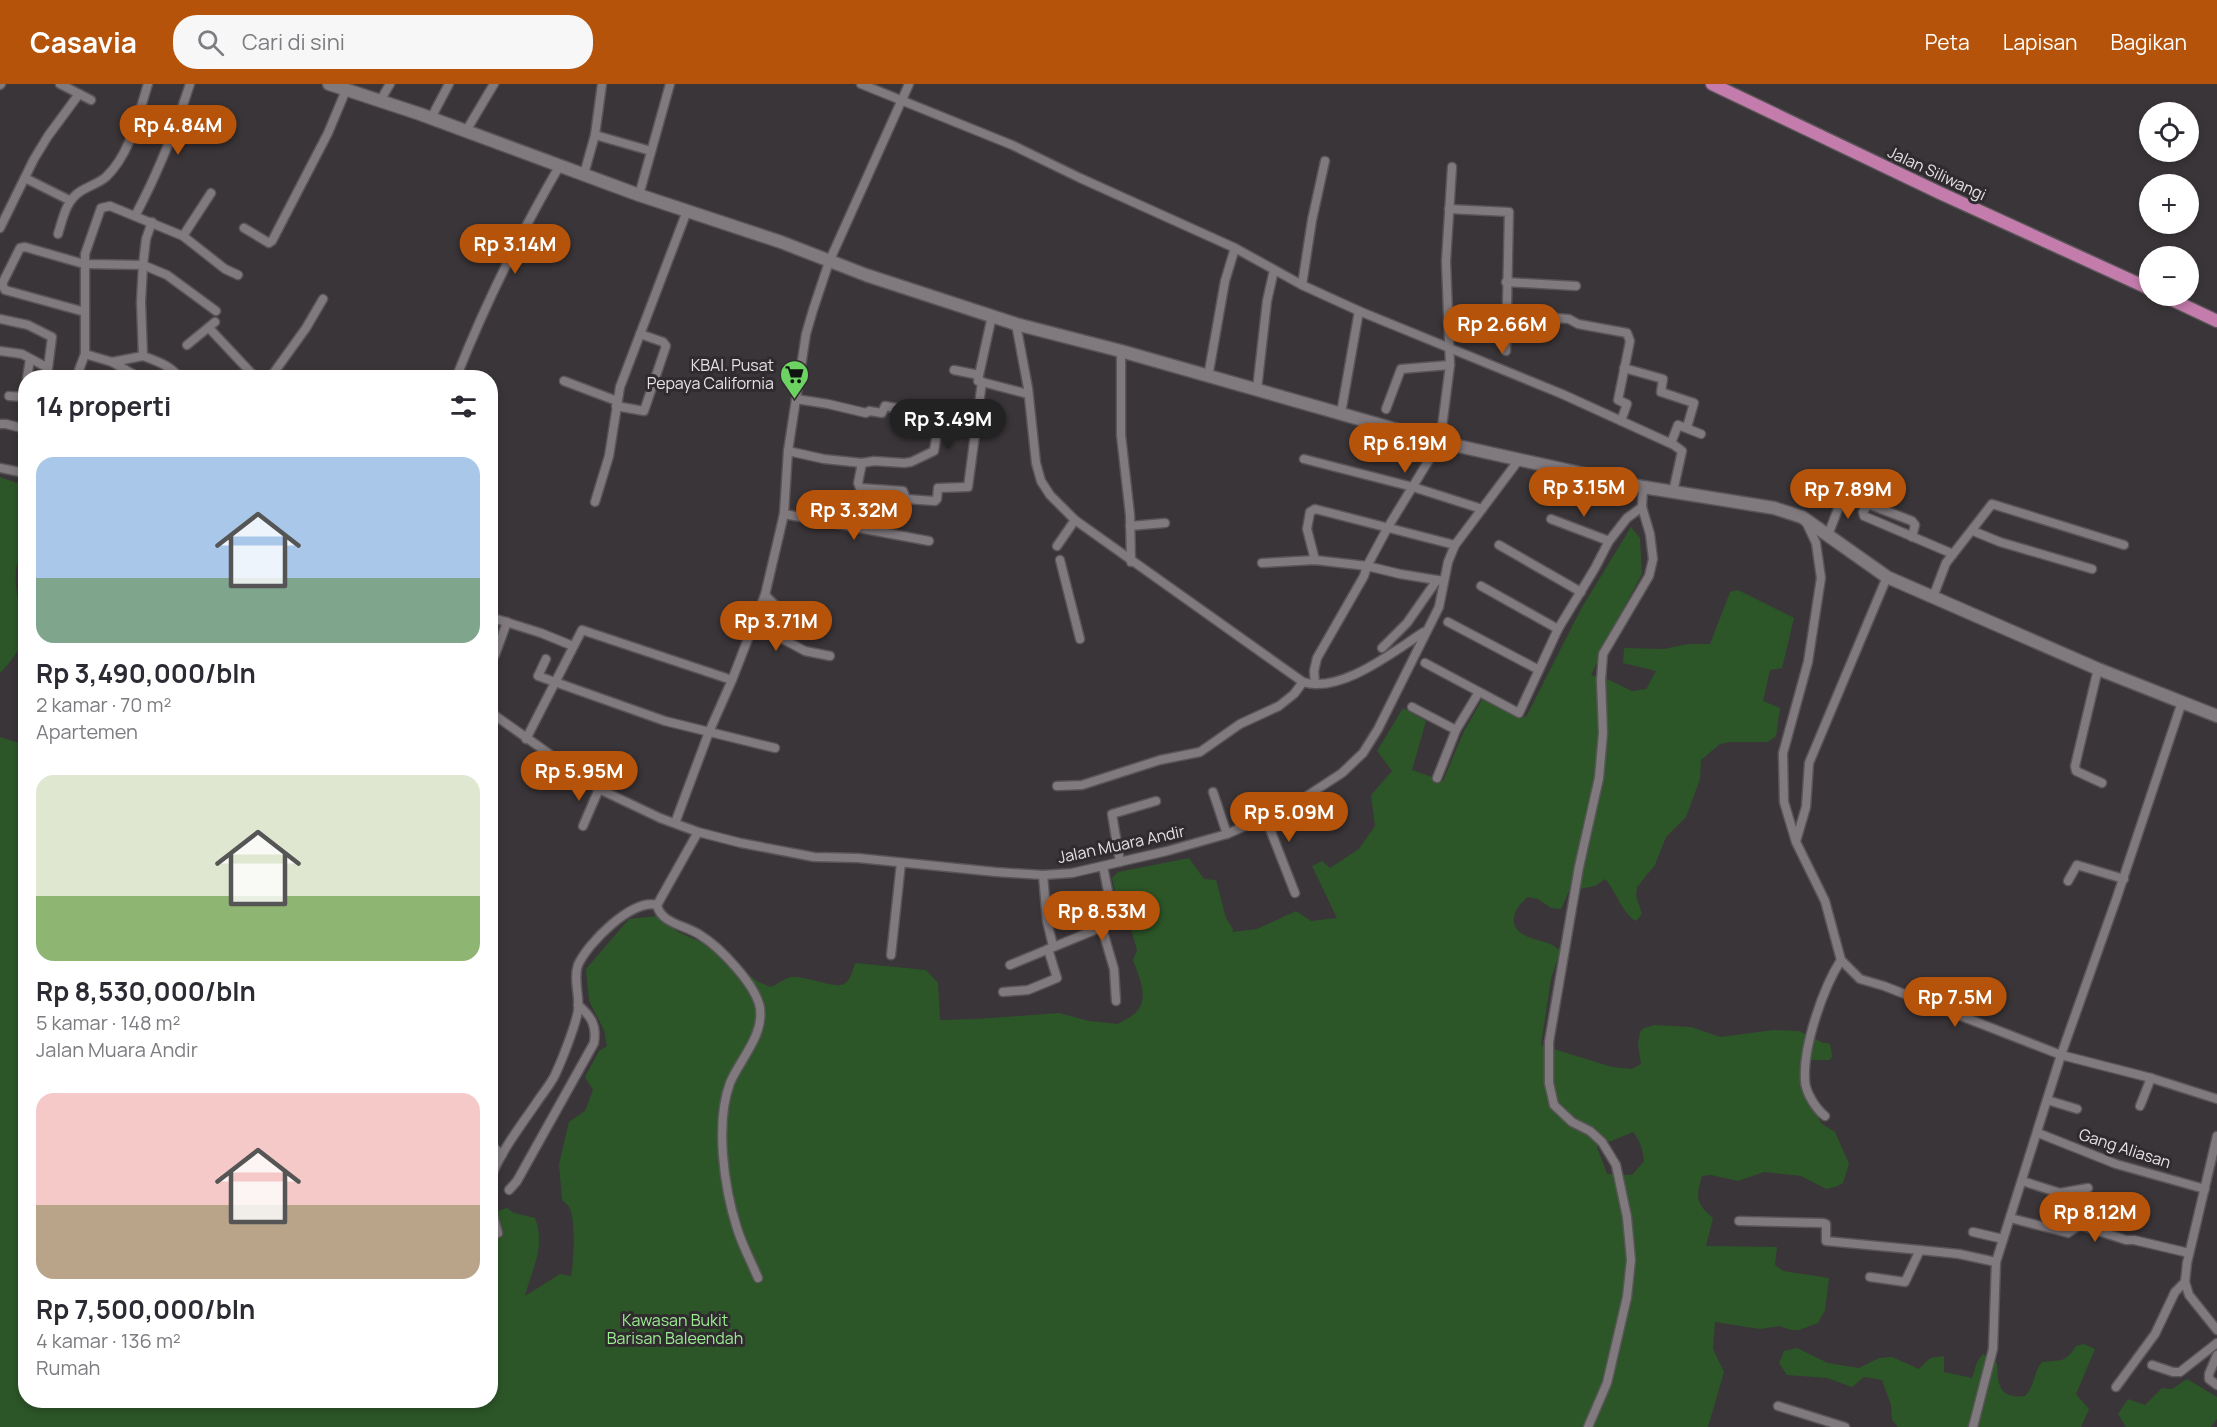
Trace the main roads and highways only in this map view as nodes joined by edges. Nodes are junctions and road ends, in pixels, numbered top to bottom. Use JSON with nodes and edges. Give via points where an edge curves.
{"nodes":[{"id":1,"x":329,"y":84,"type":"edge"},
{"id":2,"x":1712,"y":84,"type":"edge"},
{"id":3,"x":2139,"y":284,"type":"edge"},
{"id":4,"x":2185,"y":306,"type":"edge"},
{"id":5,"x":2217,"y":321,"type":"edge"},
{"id":6,"x":2217,"y":716,"type":"edge"}],
"edges":[{"from":1,"to":6,"type":"main road","via":[[1016,324],[1440,442],[1643,487],[1774,508],[1802,517],[1887,577]]},
{"from":2,"to":3,"type":"main road","name":"Jalan Siliwangi"},
{"from":4,"to":5,"type":"main road"}]}
